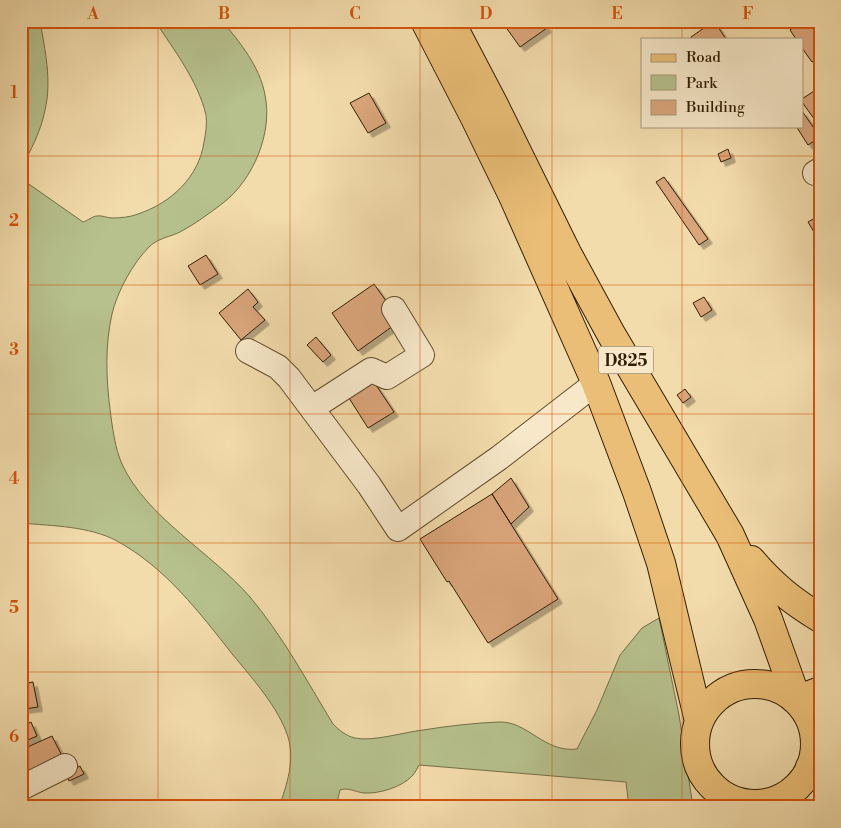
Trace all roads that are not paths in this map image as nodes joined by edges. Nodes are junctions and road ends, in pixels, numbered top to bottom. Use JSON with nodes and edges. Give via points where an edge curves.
{"nodes":[{"id":1,"x":425,"y":21,"type":"edge"},
{"id":2,"x":450,"y":21,"type":"edge"},
{"id":3,"x":394,"y":310,"type":"dead end"},
{"id":4,"x":248,"y":350,"type":"dead end"},
{"id":5,"x":596,"y":383,"type":"junction"},
{"id":6,"x":312,"y":408,"type":"junction"},
{"id":7,"x":730,"y":535,"type":"junction"},
{"id":8,"x":820,"y":618,"type":"edge"},
{"id":9,"x":808,"y":696,"type":"edge"},
{"id":10,"x":699,"y":721,"type":"junction"},
{"id":11,"x":65,"y":766,"type":"dead end"},
{"id":12,"x":812,"y":767,"type":"edge"},
{"id":13,"x":21,"y":788,"type":"edge"},
{"id":14,"x":717,"y":798,"type":"edge"},
{"id":15,"x":808,"y":807,"type":"edge"}],
"edges":[{"from":1,"to":5,"type":"highway","number":"D825","via":[[513,196]]},
{"from":2,"to":7,"type":"highway","number":"D825","via":[[611,334]]},
{"from":3,"to":6,"type":"street","via":[[422,355],[387,377],[371,370]]},
{"from":4,"to":6,"type":"street","via":[[278,367]]},
{"from":5,"to":6,"type":"street","via":[[499,458],[398,529]]},
{"from":5,"to":10,"type":"highway","number":"D825","via":[[661,563]]},
{"from":7,"to":8,"type":"highway","via":[[768,580]]},
{"from":7,"to":9,"type":"highway","number":"D825"},
{"from":9,"to":10,"type":"highway","via":[[761,684],[746,684],[717,696]]},
{"from":9,"to":12,"type":"highway","via":[[815,739]]},
{"from":10,"to":14,"type":"highway","via":[[696,758]]},
{"from":11,"to":13,"type":"street"},
{"from":12,"to":14,"type":"highway","via":[[797,787],[782,798],[748,804]]},
{"from":12,"to":15,"type":"highway"}]}
